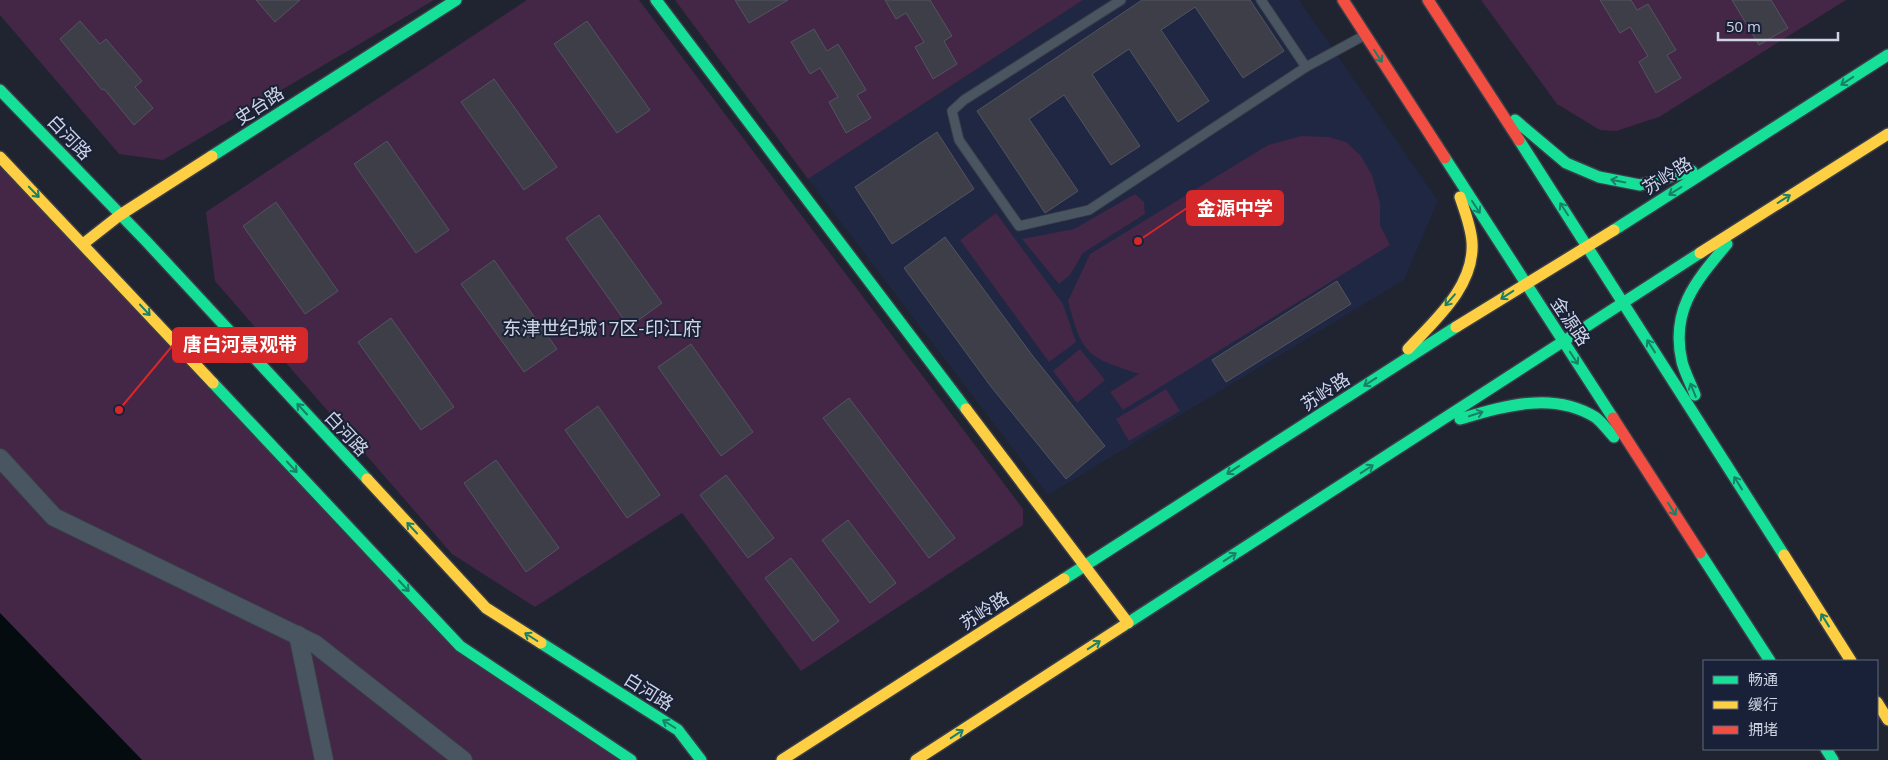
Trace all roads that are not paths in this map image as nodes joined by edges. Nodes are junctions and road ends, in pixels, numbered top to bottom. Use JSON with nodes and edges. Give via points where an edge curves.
{"nodes":[{"id":1,"x":456,"y":0,"type":"edge"},
{"id":2,"x":656,"y":0,"type":"edge"},
{"id":3,"x":1121,"y":0,"type":"edge"},
{"id":4,"x":1261,"y":0,"type":"edge"},
{"id":5,"x":1343,"y":0,"type":"edge"},
{"id":6,"x":1428,"y":0,"type":"edge"},
{"id":7,"x":1365,"y":34,"type":"junction"},
{"id":8,"x":1888,"y":54,"type":"edge"},
{"id":9,"x":1306,"y":67,"type":"junction"},
{"id":10,"x":0,"y":90,"type":"edge"},
{"id":11,"x":1496,"y":105,"type":"junction"},
{"id":12,"x":1888,"y":134,"type":"edge"},
{"id":13,"x":0,"y":157,"type":"edge"},
{"id":14,"x":1444,"y":157,"type":"junction"},
{"id":15,"x":1716,"y":165,"type":"junction"},
{"id":16,"x":120,"y":215,"type":"junction"},
{"id":17,"x":1743,"y":225,"type":"junction"},
{"id":18,"x":83,"y":244,"type":"junction"},
{"id":19,"x":1588,"y":246,"type":"junction"},
{"id":20,"x":1524,"y":283,"type":"junction"},
{"id":21,"x":1624,"y":303,"type":"junction"},
{"id":22,"x":1564,"y":342,"type":"junction"},
{"id":23,"x":1391,"y":369,"type":"junction"},
{"id":24,"x":1429,"y":429,"type":"junction"},
{"id":25,"x":1718,"y":451,"type":"junction"},
{"id":26,"x":0,"y":458,"type":"edge"},
{"id":27,"x":1660,"y":490,"type":"junction"},
{"id":28,"x":1086,"y":565,"type":"junction"},
{"id":29,"x":1128,"y":623,"type":"junction"},
{"id":30,"x":298,"y":635,"type":"junction"},
{"id":31,"x":1769,"y":660,"type":"edge"},
{"id":32,"x":1850,"y":660,"type":"edge"},
{"id":33,"x":1878,"y":704,"type":"edge"},
{"id":34,"x":1888,"y":720,"type":"edge"},
{"id":35,"x":324,"y":760,"type":"edge"},
{"id":36,"x":463,"y":760,"type":"edge"},
{"id":37,"x":632,"y":760,"type":"edge"},
{"id":38,"x":700,"y":760,"type":"edge"},
{"id":39,"x":782,"y":760,"type":"edge"},
{"id":40,"x":916,"y":760,"type":"edge"}],
"edges":[{"from":1,"to":16,"type":"main road","name":"史台路"},
{"from":2,"to":28,"type":"main road"},
{"from":3,"to":9,"type":"lane","via":[[964,100],[952,111],[959,140],[1019,226],[1089,210]]},
{"from":4,"to":9,"type":"lane"},
{"from":5,"to":7,"type":"main road","name":"金源路"},
{"from":6,"to":11,"type":"main road"},
{"from":7,"to":9,"type":"lane"},
{"from":7,"to":14,"type":"main road","name":"金源路","one_way":true},
{"from":8,"to":15,"type":"main road","name":"苏岭路","one_way":true},
{"from":10,"to":16,"type":"main road","name":"白河路"},
{"from":15,"to":11,"type":"main road","one_way":true,"via":[[1640,185],[1599,177],[1566,163]]},
{"from":19,"to":11,"type":"main road","one_way":true},
{"from":17,"to":12,"type":"main road","one_way":true},
{"from":13,"to":18,"type":"main road","one_way":true},
{"from":14,"to":20,"type":"main road","name":"金源路","one_way":true},
{"from":14,"to":23,"type":"main road","one_way":true,"via":[[1470,232],[1472,257],[1462,287]]},
{"from":15,"to":19,"type":"main road","name":"苏岭路","one_way":true},
{"from":16,"to":18,"type":"main road","name":"史台路"},
{"from":38,"to":16,"type":"main road","name":"白河路","one_way":true,"via":[[678,730],[486,608]]},
{"from":17,"to":21,"type":"main road"},
{"from":25,"to":17,"type":"main road","one_way":true,"via":[[1682,362],[1679,320],[1694,284]]},
{"from":18,"to":37,"type":"main road","one_way":true,"via":[[460,646]]},
{"from":19,"to":20,"type":"main road","name":"苏岭路"},
{"from":19,"to":21,"type":"main road"},
{"from":20,"to":22,"type":"main road","name":"金源路"},
{"from":20,"to":23,"type":"main road","name":"苏岭路","one_way":true},
{"from":21,"to":22,"type":"main road"},
{"from":25,"to":21,"type":"main road","one_way":true},
{"from":22,"to":24,"type":"main road"},
{"from":22,"to":27,"type":"main road","name":"金源路","one_way":true},
{"from":23,"to":28,"type":"main road","name":"苏岭路","one_way":true},
{"from":24,"to":27,"type":"main road","one_way":true,"via":[[1500,407],[1537,401],[1573,407],[1597,418]]},
{"from":29,"to":24,"type":"main road","one_way":true},
{"from":32,"to":25,"type":"main road","one_way":true},
{"from":26,"to":30,"type":"street","via":[[54,517]]},
{"from":27,"to":31,"type":"main road","name":"金源路","one_way":true},
{"from":28,"to":29,"type":"main road"},
{"from":28,"to":39,"type":"main road","name":"苏岭路"},
{"from":40,"to":29,"type":"main road","one_way":true},
{"from":30,"to":35,"type":"street"},
{"from":30,"to":36,"type":"street","via":[[315,644]]},
{"from":33,"to":34,"type":"main road"}]}
